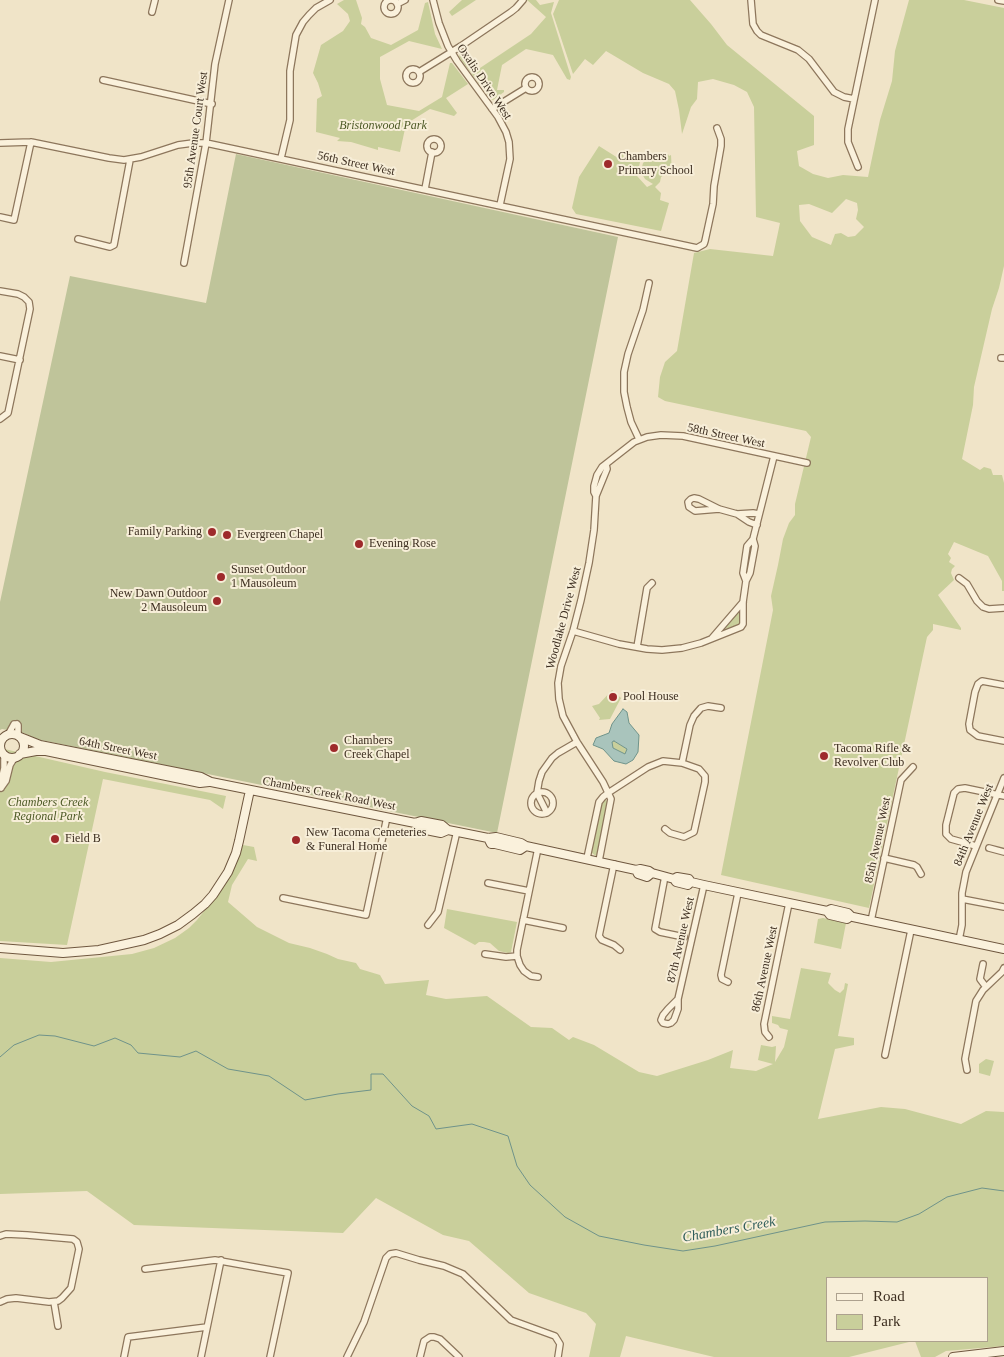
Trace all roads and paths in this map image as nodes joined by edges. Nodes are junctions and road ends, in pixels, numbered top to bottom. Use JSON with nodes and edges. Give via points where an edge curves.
{"nodes":[{"id":1,"x":154,"y":0,"type":"edge"},
{"id":2,"x":229,"y":0,"type":"edge"},
{"id":3,"x":330,"y":0,"type":"edge"},
{"id":4,"x":405,"y":0,"type":"edge"},
{"id":5,"x":433,"y":0,"type":"edge"},
{"id":6,"x":523,"y":0,"type":"edge"},
{"id":7,"x":751,"y":0,"type":"edge"},
{"id":8,"x":875,"y":0,"type":"edge"},
{"id":9,"x":998,"y":0,"type":"edge"},
{"id":10,"x":1004,"y":1,"type":"edge"},
{"id":11,"x":397,"y":4,"type":"dead end"},
{"id":12,"x":152,"y":12,"type":"dead end"},
{"id":13,"x":452,"y":53,"type":"junction"},
{"id":14,"x":419,"y":72,"type":"dead end"},
{"id":15,"x":104,"y":80,"type":"dead end"},
{"id":16,"x":526,"y":88,"type":"dead end"},
{"id":17,"x":854,"y":99,"type":"junction"},
{"id":18,"x":212,"y":104,"type":"junction"},
{"id":19,"x":492,"y":109,"type":"junction"},
{"id":20,"x":717,"y":128,"type":"dead end"},
{"id":21,"x":30,"y":142,"type":"junction"},
{"id":22,"x":0,"y":143,"type":"edge"},
{"id":23,"x":206,"y":143,"type":"junction"},
{"id":24,"x":432,"y":152,"type":"dead end"},
{"id":25,"x":281,"y":158,"type":"junction"},
{"id":26,"x":130,"y":160,"type":"junction"},
{"id":27,"x":858,"y":167,"type":"dead end"},
{"id":28,"x":425,"y":189,"type":"junction"},
{"id":29,"x":500,"y":205,"type":"junction"},
{"id":30,"x":0,"y":217,"type":"edge"},
{"id":31,"x":78,"y":239,"type":"dead end"},
{"id":32,"x":184,"y":263,"type":"dead end"},
{"id":33,"x":648,"y":283,"type":"dead end"},
{"id":34,"x":0,"y":291,"type":"edge"},
{"id":35,"x":0,"y":356,"type":"edge"},
{"id":36,"x":20,"y":360,"type":"junction"},
{"id":37,"x":2,"y":418,"type":"edge"},
{"id":38,"x":639,"y":440,"type":"junction"},
{"id":39,"x":774,"y":456,"type":"junction"},
{"id":40,"x":807,"y":463,"type":"dead end"},
{"id":41,"x":719,"y":509,"type":"junction"},
{"id":42,"x":737,"y":514,"type":"junction"},
{"id":43,"x":759,"y":514,"type":"junction"},
{"id":44,"x":756,"y":525,"type":"junction"},
{"id":45,"x":959,"y":578,"type":"dead end"},
{"id":46,"x":652,"y":583,"type":"dead end"},
{"id":47,"x":743,"y":602,"type":"junction"},
{"id":48,"x":1004,"y":608,"type":"edge"},
{"id":49,"x":573,"y":631,"type":"junction"},
{"id":50,"x":710,"y":639,"type":"junction"},
{"id":51,"x":637,"y":648,"type":"junction"},
{"id":52,"x":1004,"y":685,"type":"edge"},
{"id":53,"x":721,"y":708,"type":"dead end"},
{"id":54,"x":4,"y":736,"type":"edge"},
{"id":55,"x":19,"y":736,"type":"junction"},
{"id":56,"x":1004,"y":741,"type":"edge"},
{"id":57,"x":577,"y":742,"type":"junction"},
{"id":58,"x":1,"y":749,"type":"edge"},
{"id":59,"x":18,"y":755,"type":"junction"},
{"id":60,"x":682,"y":763,"type":"junction"},
{"id":61,"x":913,"y":767,"type":"dead end"},
{"id":62,"x":1004,"y":778,"type":"edge"},
{"id":63,"x":211,"y":782,"type":"junction"},
{"id":64,"x":250,"y":790,"type":"junction"},
{"id":65,"x":537,"y":793,"type":"junction"},
{"id":66,"x":608,"y":793,"type":"junction"},
{"id":67,"x":1001,"y":795,"type":"edge"},
{"id":68,"x":547,"y":813,"type":"junction"},
{"id":69,"x":387,"y":817,"type":"junction"},
{"id":70,"x":664,"y":829,"type":"dead end"},
{"id":71,"x":457,"y":831,"type":"junction"},
{"id":72,"x":976,"y":846,"type":"junction"},
{"id":73,"x":538,"y":848,"type":"junction"},
{"id":74,"x":989,"y":848,"type":"dead end"},
{"id":75,"x":1004,"y":852,"type":"edge"},
{"id":76,"x":587,"y":858,"type":"junction"},
{"id":77,"x":884,"y":858,"type":"junction"},
{"id":78,"x":600,"y":861,"type":"junction"},
{"id":79,"x":614,"y":864,"type":"junction"},
{"id":80,"x":921,"y":874,"type":"dead end"},
{"id":81,"x":665,"y":876,"type":"junction"},
{"id":82,"x":488,"y":883,"type":"dead end"},
{"id":83,"x":704,"y":885,"type":"junction"},
{"id":84,"x":530,"y":891,"type":"junction"},
{"id":85,"x":738,"y":893,"type":"junction"},
{"id":86,"x":283,"y":898,"type":"dead end"},
{"id":87,"x":962,"y":899,"type":"junction"},
{"id":88,"x":789,"y":903,"type":"junction"},
{"id":89,"x":1004,"y":907,"type":"edge"},
{"id":90,"x":523,"y":920,"type":"junction"},
{"id":91,"x":871,"y":921,"type":"junction"},
{"id":92,"x":428,"y":925,"type":"dead end"},
{"id":93,"x":563,"y":928,"type":"dead end"},
{"id":94,"x":911,"y":930,"type":"junction"},
{"id":95,"x":684,"y":937,"type":"dead end"},
{"id":96,"x":959,"y":940,"type":"junction"},
{"id":97,"x":0,"y":948,"type":"edge"},
{"id":98,"x":1004,"y":949,"type":"edge"},
{"id":99,"x":620,"y":950,"type":"dead end"},
{"id":100,"x":484,"y":954,"type":"dead end"},
{"id":101,"x":517,"y":956,"type":"junction"},
{"id":102,"x":983,"y":964,"type":"dead end"},
{"id":103,"x":1004,"y":968,"type":"edge"},
{"id":104,"x":538,"y":978,"type":"dead end"},
{"id":105,"x":728,"y":982,"type":"dead end"},
{"id":106,"x":986,"y":986,"type":"junction"},
{"id":107,"x":678,"y":999,"type":"dead end"},
{"id":108,"x":768,"y":1037,"type":"dead end"},
{"id":109,"x":885,"y":1055,"type":"dead end"},
{"id":110,"x":967,"y":1070,"type":"dead end"},
{"id":111,"x":0,"y":1236,"type":"edge"},
{"id":112,"x":221,"y":1260,"type":"junction"},
{"id":113,"x":145,"y":1269,"type":"dead end"},
{"id":114,"x":0,"y":1302,"type":"edge"},
{"id":115,"x":54,"y":1302,"type":"junction"},
{"id":116,"x":58,"y":1326,"type":"dead end"},
{"id":117,"x":208,"y":1327,"type":"junction"},
{"id":118,"x":1004,"y":1352,"type":"edge"},
{"id":119,"x":124,"y":1357,"type":"edge"},
{"id":120,"x":201,"y":1357,"type":"edge"},
{"id":121,"x":270,"y":1357,"type":"edge"},
{"id":122,"x":347,"y":1357,"type":"edge"},
{"id":123,"x":420,"y":1357,"type":"edge"},
{"id":124,"x":459,"y":1357,"type":"edge"},
{"id":125,"x":558,"y":1357,"type":"edge"},
{"id":126,"x":953,"y":1357,"type":"edge"}],
"edges":[{"from":1,"to":12,"type":"street"},
{"from":2,"to":18,"type":"street","name":"95th Avenue Court West","via":[[215,64]]},
{"from":3,"to":25,"type":"street","via":[[309,15],[296,35],[290,71],[290,120]]},
{"from":4,"to":11,"type":"street"},
{"from":5,"to":13,"type":"street","name":"Oxalis Drive West","via":[[438,23]]},
{"from":6,"to":13,"type":"street"},
{"from":7,"to":17,"type":"street","via":[[756,32],[798,50],[834,92]]},
{"from":8,"to":17,"type":"street"},
{"from":9,"to":10,"type":"street"},
{"from":13,"to":14,"type":"street"},
{"from":13,"to":19,"type":"street","name":"Oxalis Drive West"},
{"from":15,"to":18,"type":"street"},
{"from":16,"to":19,"type":"street"},
{"from":17,"to":27,"type":"street","via":[[848,136]]},
{"from":18,"to":23,"type":"street","name":"95th Avenue Court West"},
{"from":19,"to":29,"type":"street","name":"Oxalis Drive West","via":[[504,126],[509,148]]},
{"from":20,"to":29,"type":"street","name":"56th Street West","via":[[721,146],[713,204],[705,241],[700,247]]},
{"from":21,"to":22,"type":"street","name":"56th Street West"},
{"from":21,"to":26,"type":"street","name":"56th Street West"},
{"from":21,"to":30,"type":"street","via":[[14,220]]},
{"from":23,"to":25,"type":"street","name":"56th Street West"},
{"from":23,"to":26,"type":"street","name":"56th Street West","via":[[178,145]]},
{"from":23,"to":32,"type":"street","name":"95th Avenue Court West"},
{"from":24,"to":28,"type":"street"},
{"from":25,"to":28,"type":"street","name":"56th Street West"},
{"from":26,"to":31,"type":"street","via":[[114,245],[110,247]]},
{"from":28,"to":29,"type":"street","name":"56th Street West"},
{"from":33,"to":38,"type":"street","via":[[624,372],[627,407]]},
{"from":34,"to":36,"type":"street","via":[[18,294],[30,304]]},
{"from":35,"to":36,"type":"street"},
{"from":36,"to":37,"type":"street","via":[[8,413]]},
{"from":38,"to":39,"type":"street","name":"58th Street West","via":[[676,435]]},
{"from":38,"to":49,"type":"street","name":"Woodlake Drive West","via":[[606,464],[595,480],[594,530]]},
{"from":39,"to":40,"type":"street","name":"58th Street West"},
{"from":39,"to":43,"type":"street"},
{"from":41,"to":41,"type":"street","via":[[694,498],[688,502],[689,508],[695,511]]},
{"from":41,"to":42,"type":"street"},
{"from":42,"to":43,"type":"street"},
{"from":42,"to":44,"type":"street"},
{"from":43,"to":44,"type":"street"},
{"from":44,"to":47,"type":"street"},
{"from":45,"to":48,"type":"street","via":[[983,607]]},
{"from":46,"to":51,"type":"street","via":[[647,588]]},
{"from":47,"to":50,"type":"street"},
{"from":47,"to":50,"type":"street","via":[[741,627]]},
{"from":49,"to":51,"type":"street"},
{"from":49,"to":57,"type":"street","name":"Woodlake Drive West","via":[[559,673],[558,690],[563,716]]},
{"from":50,"to":51,"type":"street","via":[[673,650]]},
{"from":52,"to":56,"type":"street","via":[[981,682],[970,720],[970,728],[978,736]]},
{"from":53,"to":60,"type":"street","via":[[701,708],[694,716]]},
{"from":54,"to":55,"type":"street"},
{"from":54,"to":58,"type":"street"},
{"from":55,"to":59,"type":"street","via":[[23,746]]},
{"from":55,"to":63,"type":"street","name":"64th Street West","via":[[33,743],[201,777]]},
{"from":57,"to":65,"type":"street","via":[[546,765]]},
{"from":57,"to":66,"type":"street","name":"Woodlake Drive West"},
{"from":58,"to":59,"type":"street","via":[[9,757]]},
{"from":58,"to":59,"type":"street","via":[[4,768],[1,788]]},
{"from":59,"to":63,"type":"street","name":"64th Street West","via":[[46,751],[200,783]]},
{"from":60,"to":66,"type":"street","via":[[659,762]]},
{"from":60,"to":70,"type":"street","via":[[699,769],[705,779],[695,829],[684,837]]},
{"from":61,"to":77,"type":"street","name":"85th Avenue West","via":[[901,780]]},
{"from":62,"to":67,"type":"street","name":"84th Avenue West"},
{"from":63,"to":64,"type":"street","name":"64th Street West"},
{"from":64,"to":69,"type":"street","name":"Chambers Creek Road West"},
{"from":64,"to":97,"type":"street","name":"Chambers Creek Road West","via":[[236,853],[228,872],[205,904],[178,925],[144,940],[98,950],[63,953]]},
{"from":65,"to":68,"type":"street"},
{"from":65,"to":68,"type":"street","via":[[545,792],[551,796],[553,804]]},
{"from":65,"to":68,"type":"street","via":[[532,797],[532,808],[536,813]]},
{"from":66,"to":76,"type":"street","via":[[599,802]]},
{"from":66,"to":78,"type":"street","name":"Woodlake Drive West","via":[[612,802]]},
{"from":67,"to":72,"type":"street","name":"84th Avenue West"},
{"from":67,"to":72,"type":"street","via":[[960,788],[952,797],[946,834],[951,839]]},
{"from":69,"to":71,"type":"street","name":"Chambers Creek Road West","via":[[442,825]]},
{"from":69,"to":86,"type":"street","via":[[366,915]]},
{"from":71,"to":73,"type":"street","name":"Chambers Creek Road West"},
{"from":71,"to":92,"type":"street","via":[[438,912]]},
{"from":72,"to":87,"type":"street","name":"84th Avenue West","via":[[966,872]]},
{"from":73,"to":76,"type":"street","name":"Chambers Creek Road West"},
{"from":73,"to":84,"type":"street"},
{"from":74,"to":75,"type":"street"},
{"from":76,"to":78,"type":"street","name":"Chambers Creek Road West"},
{"from":77,"to":80,"type":"street","via":[[914,865]]},
{"from":77,"to":91,"type":"street","name":"85th Avenue West"},
{"from":78,"to":79,"type":"street","name":"Chambers Creek Road West"},
{"from":79,"to":81,"type":"street","name":"Chambers Creek Road West"},
{"from":79,"to":99,"type":"street","via":[[599,936]]},
{"from":81,"to":83,"type":"street","name":"Chambers Creek Road West"},
{"from":81,"to":95,"type":"street","via":[[655,929]]},
{"from":82,"to":84,"type":"street"},
{"from":83,"to":85,"type":"street","name":"Chambers Creek Road West"},
{"from":83,"to":107,"type":"street","name":"87th Avenue West"},
{"from":84,"to":90,"type":"street"},
{"from":85,"to":88,"type":"street","name":"Chambers Creek Road West"},
{"from":85,"to":105,"type":"street","via":[[722,975],[722,979]]},
{"from":87,"to":89,"type":"street"},
{"from":87,"to":96,"type":"street","name":"84th Avenue West","via":[[963,920]]},
{"from":88,"to":91,"type":"street","name":"Chambers Creek Road West","via":[[827,911],[831,909]]},
{"from":88,"to":108,"type":"street","name":"86th Avenue West","via":[[764,1024]]},
{"from":90,"to":93,"type":"street"},
{"from":90,"to":101,"type":"street"},
{"from":91,"to":94,"type":"street","name":"Chambers Creek Road West"},
{"from":94,"to":96,"type":"street","name":"Chambers Creek Road West"},
{"from":94,"to":109,"type":"street"},
{"from":96,"to":98,"type":"street","name":"Chambers Creek Road West"},
{"from":100,"to":101,"type":"street"},
{"from":101,"to":104,"type":"street","via":[[524,971]]},
{"from":102,"to":106,"type":"street","via":[[980,979]]},
{"from":103,"to":106,"type":"street"},
{"from":106,"to":110,"type":"street","via":[[976,1001],[965,1059]]},
{"from":111,"to":115,"type":"street","via":[[76,1240],[79,1254],[71,1288]]},
{"from":112,"to":113,"type":"street"},
{"from":112,"to":117,"type":"street"},
{"from":112,"to":121,"type":"street","via":[[288,1273]]},
{"from":114,"to":115,"type":"street","via":[[16,1298]]},
{"from":115,"to":116,"type":"street"},
{"from":117,"to":119,"type":"street","via":[[128,1337]]},
{"from":117,"to":120,"type":"street"},
{"from":118,"to":126,"type":"street"},
{"from":122,"to":125,"type":"street","via":[[361,1329],[384,1264],[393,1253],[444,1266],[466,1277],[511,1320],[558,1339]]},
{"from":123,"to":124,"type":"street","via":[[424,1342],[434,1336]]}]}
